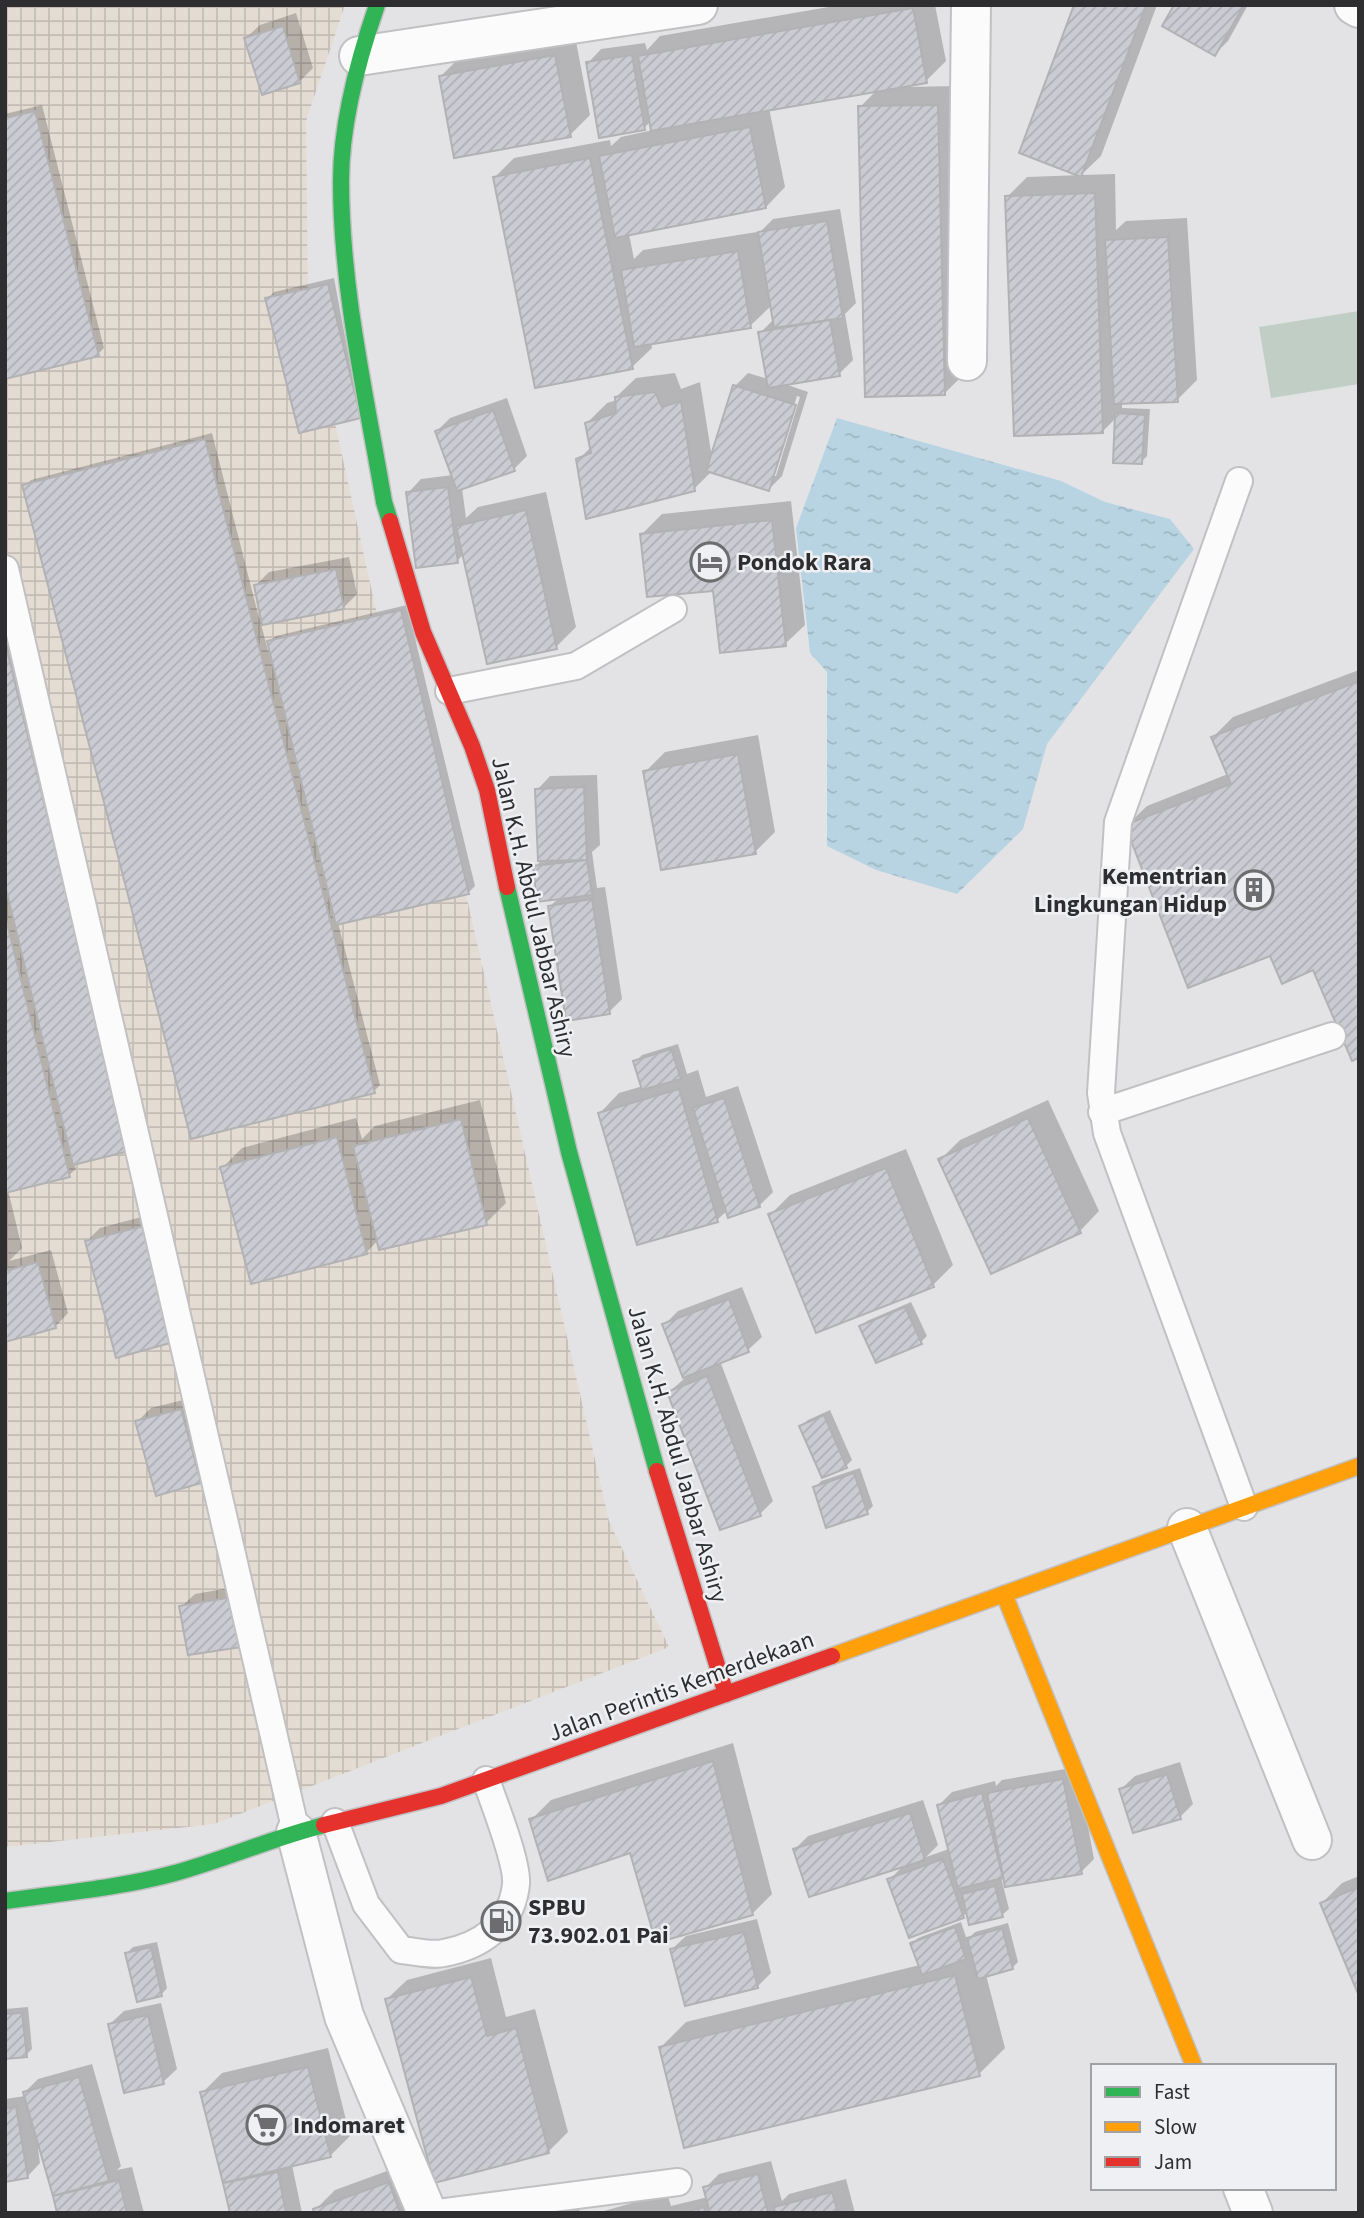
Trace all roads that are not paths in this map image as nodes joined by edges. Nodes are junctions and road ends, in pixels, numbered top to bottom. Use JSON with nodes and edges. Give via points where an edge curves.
{"nodes":[{"id":1,"x":377,"y":5,"type":"edge"},
{"id":2,"x":698,"y":5,"type":"edge"},
{"id":3,"x":971,"y":5,"type":"edge"},
{"id":4,"x":359,"y":56,"type":"junction"},
{"id":5,"x":967,"y":361,"type":"dead end"},
{"id":6,"x":1238,"y":481,"type":"dead end"},
{"id":7,"x":5,"y":569,"type":"edge"},
{"id":8,"x":673,"y":609,"type":"dead end"},
{"id":9,"x":449,"y":691,"type":"junction"},
{"id":10,"x":1332,"y":1036,"type":"dead end"},
{"id":11,"x":1102,"y":1112,"type":"junction"},
{"id":12,"x":1359,"y":1466,"type":"edge"},
{"id":13,"x":1244,"y":1507,"type":"junction"},
{"id":14,"x":1187,"y":1528,"type":"junction"},
{"id":15,"x":1004,"y":1594,"type":"junction"},
{"id":16,"x":726,"y":1694,"type":"junction"},
{"id":17,"x":486,"y":1780,"type":"junction"},
{"id":18,"x":335,"y":1822,"type":"junction"},
{"id":19,"x":296,"y":1832,"type":"junction"},
{"id":20,"x":1312,"y":1840,"type":"dead end"},
{"id":21,"x":5,"y":1901,"type":"edge"},
{"id":22,"x":1193,"y":2064,"type":"edge"},
{"id":23,"x":678,"y":2182,"type":"dead end"},
{"id":24,"x":1244,"y":2190,"type":"edge"},
{"id":25,"x":427,"y":2213,"type":"edge"},
{"id":26,"x":438,"y":2213,"type":"edge"},
{"id":27,"x":1253,"y":2213,"type":"edge"}],
"edges":[{"from":1,"to":4,"type":"main road","name":"Jalan K.H. Abdul Jabbar Ashiry"},
{"from":2,"to":4,"type":"street"},
{"from":3,"to":5,"type":"street"},
{"from":4,"to":9,"type":"main road","name":"Jalan K.H. Abdul Jabbar Ashiry","via":[[341,181],[348,290],[384,502],[423,632]]},
{"from":6,"to":11,"type":"lane","via":[[1118,822]]},
{"from":7,"to":19,"type":"lane"},
{"from":8,"to":9,"type":"lane","via":[[576,666]]},
{"from":9,"to":16,"type":"main road","name":"Jalan K.H. Abdul Jabbar Ashiry","via":[[487,790],[569,1152],[641,1418]]},
{"from":10,"to":11,"type":"lane"},
{"from":11,"to":13,"type":"lane"},
{"from":12,"to":13,"type":"main road","name":"Jalan Perintis Kemerdekaan"},
{"from":13,"to":14,"type":"main road","name":"Jalan Perintis Kemerdekaan"},
{"from":14,"to":15,"type":"main road","name":"Jalan Perintis Kemerdekaan"},
{"from":14,"to":20,"type":"street"},
{"from":15,"to":16,"type":"main road","name":"Jalan Perintis Kemerdekaan"},
{"from":15,"to":22,"type":"main road"},
{"from":16,"to":17,"type":"main road","name":"Jalan Perintis Kemerdekaan"},
{"from":17,"to":18,"type":"main road","name":"Jalan Perintis Kemerdekaan"},
{"from":17,"to":18,"type":"lane","via":[[516,1883],[509,1913],[488,1937],[442,1954],[401,1950],[366,1904]]},
{"from":18,"to":19,"type":"main road","name":"Jalan Perintis Kemerdekaan"},
{"from":19,"to":21,"type":"main road","name":"Jalan Perintis Kemerdekaan","via":[[172,1874]]},
{"from":19,"to":25,"type":"street","via":[[344,2016]]},
{"from":23,"to":26,"type":"lane"},
{"from":24,"to":27,"type":"street"}]}
